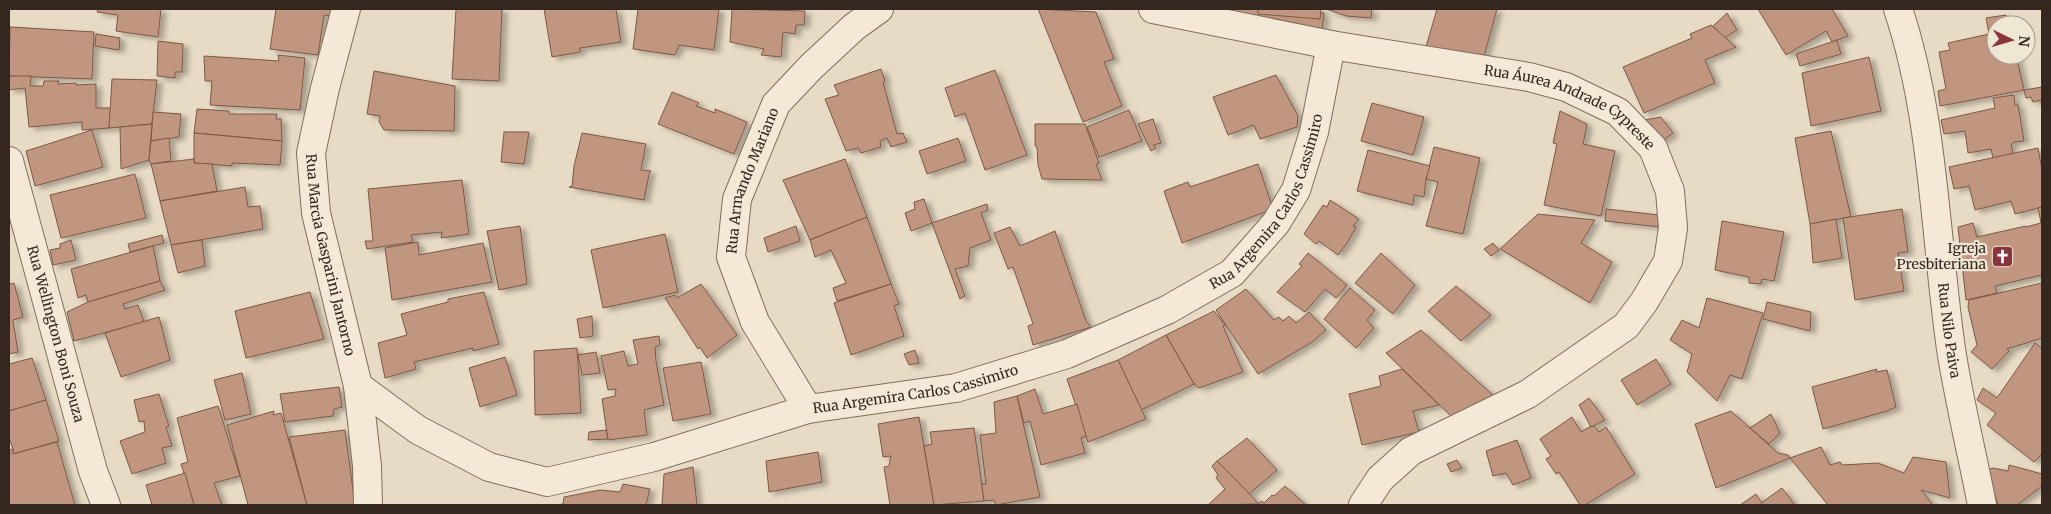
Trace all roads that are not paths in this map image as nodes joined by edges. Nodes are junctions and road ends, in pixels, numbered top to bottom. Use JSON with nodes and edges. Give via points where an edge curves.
{"nodes":[{"id":1,"x":346,"y":9,"type":"edge"},
{"id":2,"x":879,"y":9,"type":"edge"},
{"id":3,"x":1153,"y":9,"type":"edge"},
{"id":4,"x":1898,"y":9,"type":"edge"},
{"id":5,"x":1331,"y":45,"type":"junction"},
{"id":6,"x":9,"y":161,"type":"edge"},
{"id":7,"x":358,"y":386,"type":"junction"},
{"id":8,"x":808,"y":409,"type":"junction"},
{"id":9,"x":106,"y":505,"type":"edge"},
{"id":10,"x":368,"y":505,"type":"edge"},
{"id":11,"x":1363,"y":505,"type":"edge"},
{"id":12,"x":1982,"y":505,"type":"edge"}],
"edges":[{"from":1,"to":7,"type":"street","name":"Rua Marcia Gasparini Jantorno","via":[[311,154],[316,213]]},
{"from":2,"to":8,"type":"street","name":"Rua Armando Mariano","via":[[854,27],[776,104],[737,199],[731,257],[755,322]]},
{"from":3,"to":5,"type":"street","name":"Rua Áurea Andrade Cypreste"},
{"from":4,"to":12,"type":"street","name":"Rua Nilo Paiva","via":[[1910,43],[1921,93],[1951,350]]},
{"from":5,"to":8,"type":"street","name":"Rua Argemira Carlos Cassimiro","via":[[1314,132],[1296,190],[1276,223],[1232,273],[1167,310],[1067,354],[956,388]]},
{"from":5,"to":11,"type":"street","name":"Rua Áurea Andrade Cypreste","via":[[1529,77],[1566,87],[1618,112],[1654,148],[1670,191],[1673,228],[1668,261],[1626,326],[1528,394],[1411,451],[1380,479]]},
{"from":6,"to":9,"type":"street","name":"Rua Wellington Boni Souza","via":[[93,471]]},
{"from":7,"to":8,"type":"street","name":"Rua Argemira Carlos Cassimiro","via":[[418,430],[445,444],[489,466],[547,482],[654,457]]},
{"from":7,"to":10,"type":"street","name":"Rua Marcia Gasparini Jantorno"}]}
